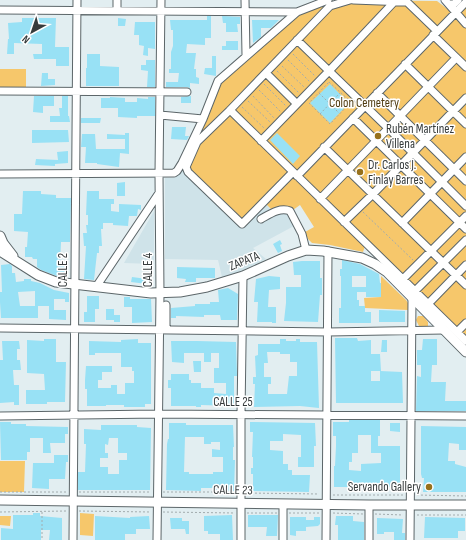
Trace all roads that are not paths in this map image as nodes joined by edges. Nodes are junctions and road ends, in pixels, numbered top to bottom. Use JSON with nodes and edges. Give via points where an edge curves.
{"nodes":[{"id":1,"x":77,"y":0,"type":"edge"},
{"id":2,"x":117,"y":0,"type":"edge"},
{"id":3,"x":161,"y":0,"type":"edge"},
{"id":4,"x":245,"y":0,"type":"edge"},
{"id":5,"x":328,"y":0,"type":"edge"},
{"id":6,"x":352,"y":0,"type":"edge"},
{"id":7,"x":458,"y":0,"type":"edge"},
{"id":8,"x":394,"y":2,"type":"junction"},
{"id":9,"x":447,"y":2,"type":"edge"},
{"id":10,"x":466,"y":2,"type":"edge"},
{"id":11,"x":77,"y":9,"type":"junction"},
{"id":12,"x":0,"y":10,"type":"edge"},
{"id":13,"x":117,"y":10,"type":"junction"},
{"id":14,"x":161,"y":11,"type":"junction"},
{"id":15,"x":245,"y":12,"type":"junction"},
{"id":16,"x":297,"y":12,"type":"junction"},
{"id":17,"x":455,"y":13,"type":"junction"},
{"id":18,"x":466,"y":24,"type":"edge"},
{"id":19,"x":435,"y":33,"type":"junction"},
{"id":20,"x":297,"y":40,"type":"junction"},
{"id":21,"x":246,"y":55,"type":"junction"},
{"id":22,"x":456,"y":58,"type":"junction"},
{"id":23,"x":405,"y":64,"type":"junction"},
{"id":24,"x":466,"y":68,"type":"edge"},
{"id":25,"x":329,"y":71,"type":"junction"},
{"id":26,"x":266,"y":73,"type":"junction"},
{"id":27,"x":429,"y":87,"type":"junction"},
{"id":28,"x":0,"y":91,"type":"edge"},
{"id":29,"x":76,"y":91,"type":"junction"},
{"id":30,"x":160,"y":92,"type":"junction"},
{"id":31,"x":187,"y":92,"type":"dead end"},
{"id":32,"x":377,"y":93,"type":"junction"},
{"id":33,"x":466,"y":98,"type":"edge"},
{"id":34,"x":297,"y":104,"type":"junction"},
{"id":35,"x":365,"y":106,"type":"junction"},
{"id":36,"x":230,"y":110,"type":"junction"},
{"id":37,"x":453,"y":112,"type":"junction"},
{"id":38,"x":160,"y":115,"type":"junction"},
{"id":39,"x":401,"y":117,"type":"junction"},
{"id":40,"x":353,"y":118,"type":"junction"},
{"id":41,"x":204,"y":119,"type":"junction"},
{"id":42,"x":466,"y":124,"type":"edge"},
{"id":43,"x":389,"y":129,"type":"junction"},
{"id":44,"x":261,"y":141,"type":"junction"},
{"id":45,"x":376,"y":141,"type":"junction"},
{"id":46,"x":425,"y":141,"type":"junction"},
{"id":47,"x":324,"y":147,"type":"junction"},
{"id":48,"x":413,"y":153,"type":"junction"},
{"id":49,"x":466,"y":157,"type":"edge"},
{"id":50,"x":401,"y":165,"type":"junction"},
{"id":51,"x":349,"y":170,"type":"junction"},
{"id":52,"x":454,"y":170,"type":"junction"},
{"id":53,"x":76,"y":173,"type":"junction"},
{"id":54,"x":0,"y":174,"type":"edge"},
{"id":55,"x":159,"y":174,"type":"junction"},
{"id":56,"x":295,"y":174,"type":"junction"},
{"id":57,"x":466,"y":181,"type":"edge"},
{"id":58,"x":442,"y":182,"type":"junction"},
{"id":59,"x":159,"y":193,"type":"junction"},
{"id":60,"x":373,"y":194,"type":"junction"},
{"id":61,"x":430,"y":194,"type":"junction"},
{"id":62,"x":320,"y":199,"type":"junction"},
{"id":63,"x":466,"y":206,"type":"edge"},
{"id":64,"x":466,"y":216,"type":"edge"},
{"id":65,"x":261,"y":219,"type":"dead end"},
{"id":66,"x":344,"y":222,"type":"junction"},
{"id":67,"x":459,"y":222,"type":"junction"},
{"id":68,"x":402,"y":223,"type":"junction"},
{"id":69,"x":466,"y":229,"type":"edge"},
{"id":70,"x":0,"y":236,"type":"edge"},
{"id":71,"x":466,"y":240,"type":"edge"},
{"id":72,"x":306,"y":250,"type":"junction"},
{"id":73,"x":431,"y":251,"type":"junction"},
{"id":74,"x":328,"y":252,"type":"junction"},
{"id":75,"x":2,"y":254,"type":"edge"},
{"id":76,"x":20,"y":263,"type":"junction"},
{"id":77,"x":443,"y":263,"type":"junction"},
{"id":78,"x":466,"y":265,"type":"edge"},
{"id":79,"x":243,"y":276,"type":"junction"},
{"id":80,"x":456,"y":276,"type":"junction"},
{"id":81,"x":403,"y":279,"type":"junction"},
{"id":82,"x":75,"y":285,"type":"junction"},
{"id":83,"x":466,"y":286,"type":"edge"},
{"id":84,"x":96,"y":287,"type":"junction"},
{"id":85,"x":160,"y":294,"type":"junction"},
{"id":86,"x":414,"y":295,"type":"junction"},
{"id":87,"x":428,"y":304,"type":"junction"},
{"id":88,"x":466,"y":322,"type":"edge"},
{"id":89,"x":0,"y":328,"type":"edge"},
{"id":90,"x":75,"y":329,"type":"junction"},
{"id":91,"x":163,"y":330,"type":"junction"},
{"id":92,"x":412,"y":330,"type":"junction"},
{"id":93,"x":444,"y":330,"type":"junction"},
{"id":94,"x":243,"y":331,"type":"junction"},
{"id":95,"x":328,"y":332,"type":"junction"},
{"id":96,"x":457,"y":332,"type":"junction"},
{"id":97,"x":466,"y":341,"type":"edge"},
{"id":98,"x":466,"y":352,"type":"edge"},
{"id":99,"x":73,"y":414,"type":"junction"},
{"id":100,"x":159,"y":414,"type":"junction"},
{"id":101,"x":241,"y":414,"type":"junction"},
{"id":102,"x":327,"y":414,"type":"junction"},
{"id":103,"x":412,"y":415,"type":"junction"},
{"id":104,"x":0,"y":416,"type":"edge"},
{"id":105,"x":466,"y":416,"type":"edge"},
{"id":106,"x":0,"y":500,"type":"edge"},
{"id":107,"x":411,"y":500,"type":"junction"},
{"id":108,"x":466,"y":505,"type":"edge"},
{"id":109,"x":73,"y":507,"type":"junction"},
{"id":110,"x":157,"y":507,"type":"junction"},
{"id":111,"x":242,"y":508,"type":"junction"},
{"id":112,"x":283,"y":508,"type":"junction"},
{"id":113,"x":326,"y":509,"type":"junction"},
{"id":114,"x":369,"y":510,"type":"junction"},
{"id":115,"x":73,"y":540,"type":"edge"},
{"id":116,"x":157,"y":540,"type":"edge"},
{"id":117,"x":242,"y":540,"type":"edge"},
{"id":118,"x":283,"y":540,"type":"edge"},
{"id":119,"x":326,"y":540,"type":"edge"},
{"id":120,"x":369,"y":540,"type":"edge"},
{"id":121,"x":410,"y":540,"type":"edge"}],
"edges":[{"from":1,"to":11,"type":"street","name":"CALLE 2"},
{"from":2,"to":13,"type":"street"},
{"from":3,"to":14,"type":"street","name":"CALLE 4"},
{"from":4,"to":15,"type":"street"},
{"from":5,"to":16,"type":"street"},
{"from":6,"to":8,"type":"street"},
{"from":6,"to":20,"type":"street","via":[[330,6]]},
{"from":7,"to":9,"type":"street","via":[[454,4]]},
{"from":8,"to":19,"type":"street","via":[[407,2]]},
{"from":8,"to":25,"type":"street"},
{"from":9,"to":17,"type":"street"},
{"from":10,"to":17,"type":"street"},
{"from":11,"to":12,"type":"street"},
{"from":11,"to":13,"type":"street"},
{"from":11,"to":29,"type":"street","name":"CALLE 2"},
{"from":13,"to":14,"type":"street"},
{"from":14,"to":15,"type":"street"},
{"from":14,"to":30,"type":"street","name":"CALLE 4"},
{"from":15,"to":16,"type":"street"},
{"from":15,"to":21,"type":"street"},
{"from":16,"to":21,"type":"street"},
{"from":17,"to":18,"type":"street"},
{"from":17,"to":19,"type":"street"},
{"from":19,"to":22,"type":"street"},
{"from":19,"to":23,"type":"street"},
{"from":20,"to":25,"type":"street"},
{"from":20,"to":26,"type":"street"},
{"from":21,"to":41,"type":"street","via":[[218,81]]},
{"from":22,"to":24,"type":"street"},
{"from":22,"to":27,"type":"street"},
{"from":23,"to":27,"type":"street"},
{"from":23,"to":32,"type":"street"},
{"from":25,"to":34,"type":"street"},
{"from":25,"to":35,"type":"street"},
{"from":26,"to":34,"type":"street"},
{"from":26,"to":36,"type":"street"},
{"from":27,"to":37,"type":"street"},
{"from":27,"to":39,"type":"street"},
{"from":28,"to":29,"type":"street"},
{"from":29,"to":30,"type":"street"},
{"from":29,"to":53,"type":"street","name":"CALLE 2"},
{"from":30,"to":31,"type":"street"},
{"from":30,"to":38,"type":"street","name":"CALLE 4"},
{"from":32,"to":35,"type":"street"},
{"from":32,"to":39,"type":"street"},
{"from":33,"to":37,"type":"street"},
{"from":34,"to":44,"type":"street"},
{"from":35,"to":40,"type":"street"},
{"from":35,"to":43,"type":"street"},
{"from":36,"to":44,"type":"street"},
{"from":36,"to":56,"type":"street","via":[[197,142],[186,167],[188,172],[242,224]]},
{"from":37,"to":42,"type":"street"},
{"from":37,"to":46,"type":"street"},
{"from":38,"to":41,"type":"street"},
{"from":38,"to":55,"type":"street","name":"CALLE 4"},
{"from":39,"to":43,"type":"street"},
{"from":39,"to":46,"type":"street"},
{"from":40,"to":45,"type":"street"},
{"from":40,"to":47,"type":"street"},
{"from":41,"to":55,"type":"street","via":[[177,171]]},
{"from":43,"to":45,"type":"street"},
{"from":43,"to":48,"type":"street"},
{"from":44,"to":56,"type":"street"},
{"from":45,"to":50,"type":"street"},
{"from":45,"to":51,"type":"street"},
{"from":46,"to":48,"type":"street"},
{"from":46,"to":52,"type":"street"},
{"from":47,"to":51,"type":"street"},
{"from":47,"to":56,"type":"street"},
{"from":48,"to":50,"type":"street"},
{"from":48,"to":58,"type":"street"},
{"from":49,"to":52,"type":"street"},
{"from":50,"to":60,"type":"street"},
{"from":50,"to":61,"type":"street"},
{"from":51,"to":60,"type":"street"},
{"from":51,"to":62,"type":"street"},
{"from":52,"to":57,"type":"street"},
{"from":52,"to":58,"type":"street"},
{"from":53,"to":54,"type":"street"},
{"from":53,"to":55,"type":"street"},
{"from":53,"to":82,"type":"street","name":"CALLE 2"},
{"from":55,"to":59,"type":"street","name":"CALLE 4"},
{"from":56,"to":62,"type":"street"},
{"from":58,"to":61,"type":"street"},
{"from":58,"to":63,"type":"street"},
{"from":59,"to":84,"type":"street"},
{"from":59,"to":85,"type":"street","name":"CALLE 4"},
{"from":60,"to":66,"type":"street"},
{"from":60,"to":68,"type":"street"},
{"from":61,"to":67,"type":"street"},
{"from":61,"to":68,"type":"street"},
{"from":62,"to":66,"type":"street"},
{"from":64,"to":67,"type":"street"},
{"from":65,"to":72,"type":"street","via":[[276,211],[290,211],[302,234]]},
{"from":66,"to":81,"type":"street"},
{"from":67,"to":69,"type":"street"},
{"from":67,"to":73,"type":"street"},
{"from":68,"to":73,"type":"street"},
{"from":70,"to":76,"type":"main road","via":[[6,248]]},
{"from":71,"to":77,"type":"street"},
{"from":72,"to":74,"type":"main road","name":"ZAPATA"},
{"from":72,"to":79,"type":"main road","name":"ZAPATA"},
{"from":73,"to":77,"type":"street"},
{"from":73,"to":81,"type":"street"},
{"from":74,"to":86,"type":"main road","name":"ZAPATA","via":[[372,262]]},
{"from":74,"to":95,"type":"street"},
{"from":75,"to":76,"type":"main road","name":"ZAPATA"},
{"from":76,"to":82,"type":"main road","name":"ZAPATA","via":[[46,279]]},
{"from":77,"to":80,"type":"street"},
{"from":77,"to":86,"type":"street"},
{"from":78,"to":80,"type":"street"},
{"from":79,"to":85,"type":"main road","name":"ZAPATA","via":[[187,292]]},
{"from":79,"to":94,"type":"street"},
{"from":80,"to":83,"type":"street"},
{"from":80,"to":87,"type":"street"},
{"from":81,"to":86,"type":"street"},
{"from":82,"to":84,"type":"main road","name":"ZAPATA"},
{"from":82,"to":90,"type":"street","name":"CALLE 2"},
{"from":84,"to":85,"type":"main road","name":"ZAPATA"},
{"from":85,"to":91,"type":"street","name":"CALLE 4","via":[[165,305]]},
{"from":86,"to":87,"type":"street"},
{"from":86,"to":92,"type":"street"},
{"from":86,"to":93,"type":"main road","name":"ZAPATA"},
{"from":87,"to":96,"type":"street"},
{"from":88,"to":96,"type":"street"},
{"from":89,"to":90,"type":"street"},
{"from":90,"to":91,"type":"street"},
{"from":90,"to":99,"type":"street","name":"CALLE 2"},
{"from":91,"to":94,"type":"street"},
{"from":91,"to":100,"type":"street"},
{"from":92,"to":93,"type":"street"},
{"from":92,"to":95,"type":"street"},
{"from":92,"to":103,"type":"street"},
{"from":93,"to":98,"type":"main road","name":"ZAPATA"},
{"from":94,"to":95,"type":"street"},
{"from":94,"to":101,"type":"street"},
{"from":95,"to":102,"type":"street"},
{"from":96,"to":97,"type":"street"},
{"from":99,"to":100,"type":"street","name":"CALLE 25"},
{"from":99,"to":104,"type":"street","name":"CALLE 25"},
{"from":99,"to":109,"type":"street","name":"CALLE 2"},
{"from":100,"to":101,"type":"street","name":"CALLE 25"},
{"from":100,"to":110,"type":"street"},
{"from":101,"to":102,"type":"street","name":"CALLE 25"},
{"from":101,"to":111,"type":"street"},
{"from":102,"to":103,"type":"street","name":"CALLE 25"},
{"from":102,"to":113,"type":"street"},
{"from":103,"to":105,"type":"street","name":"CALLE 25"},
{"from":103,"to":107,"type":"street"},
{"from":106,"to":109,"type":"main road","name":"CALLE 23"},
{"from":107,"to":108,"type":"main road","name":"CALLE 23"},
{"from":107,"to":114,"type":"main road","name":"CALLE 23"},
{"from":107,"to":121,"type":"street"},
{"from":109,"to":110,"type":"main road","name":"CALLE 23"},
{"from":109,"to":115,"type":"street","name":"CALLE 2"},
{"from":110,"to":111,"type":"main road","name":"CALLE 23"},
{"from":110,"to":116,"type":"street"},
{"from":111,"to":112,"type":"main road","name":"CALLE 23"},
{"from":111,"to":117,"type":"street"},
{"from":112,"to":113,"type":"main road","name":"CALLE 23"},
{"from":112,"to":118,"type":"street"},
{"from":113,"to":114,"type":"main road","name":"CALLE 23"},
{"from":113,"to":119,"type":"street"},
{"from":114,"to":120,"type":"street"}]}
